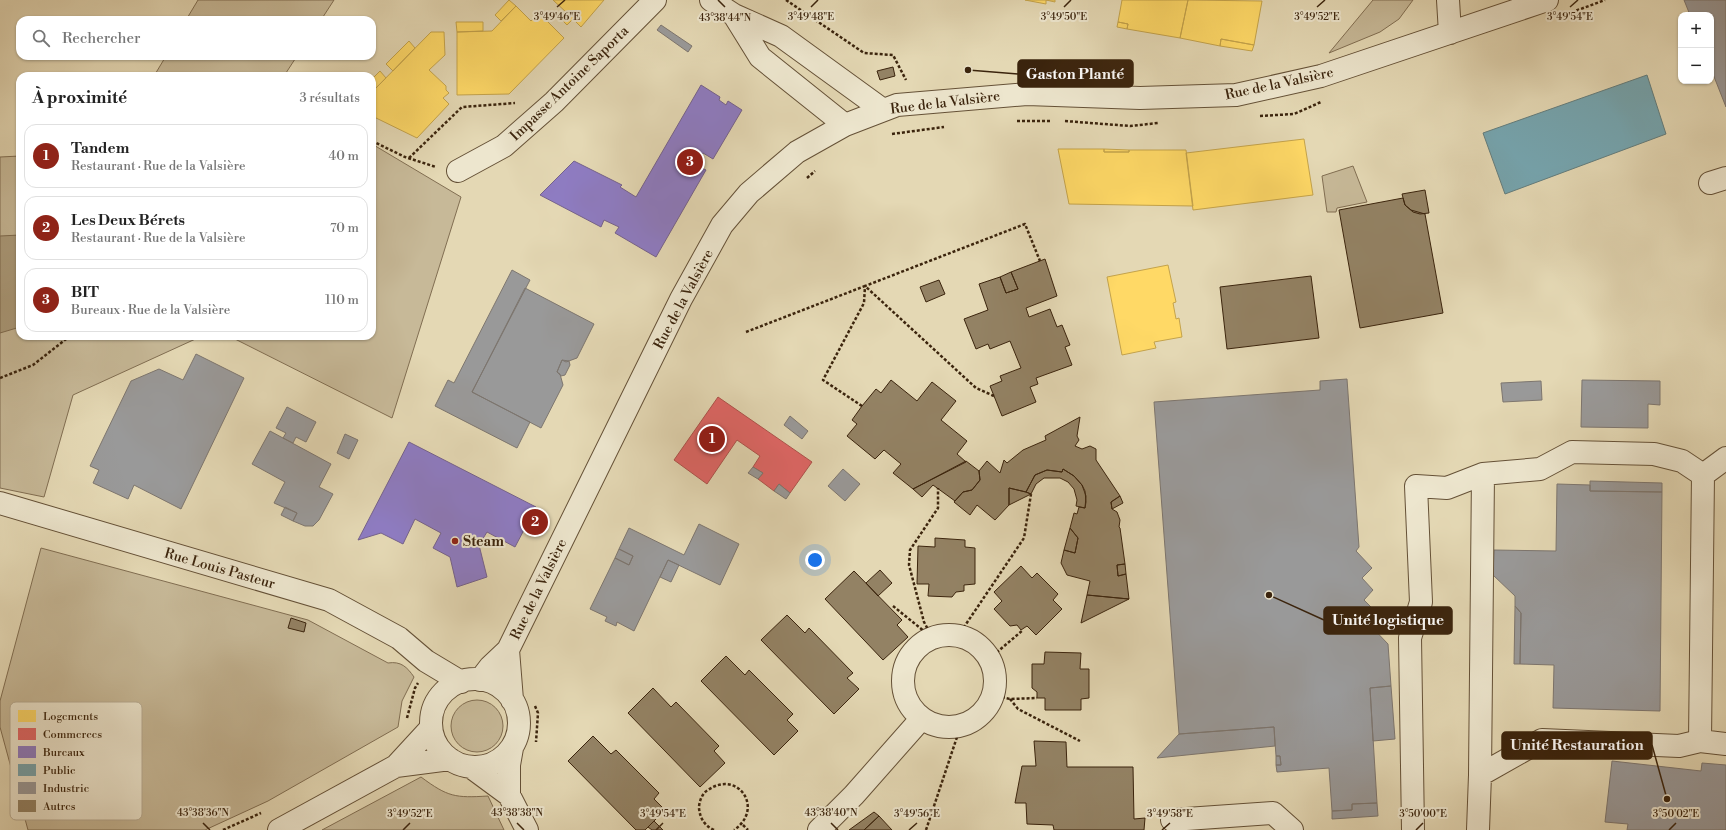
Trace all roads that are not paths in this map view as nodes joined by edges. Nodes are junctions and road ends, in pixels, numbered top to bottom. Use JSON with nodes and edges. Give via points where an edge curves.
{"nodes":[{"id":1,"x":655,"y":0,"type":"edge"},
{"id":2,"x":711,"y":0,"type":"edge"},
{"id":3,"x":1448,"y":0,"type":"edge"},
{"id":4,"x":1547,"y":0,"type":"edge"},
{"id":5,"x":734,"y":16,"type":"junction"},
{"id":6,"x":1450,"y":33,"type":"junction"},
{"id":7,"x":883,"y":110,"type":"junction"},
{"id":8,"x":845,"y":125,"type":"junction"},
{"id":9,"x":458,"y":171,"type":"road end"},
{"id":10,"x":1726,"y":458,"type":"edge"},
{"id":11,"x":1483,"y":474,"type":"junction"},
{"id":12,"x":1703,"y":475,"type":"junction"},
{"id":13,"x":0,"y":503,"type":"edge"},
{"id":14,"x":508,"y":650,"type":"junction"},
{"id":15,"x":426,"y":661,"type":"junction"},
{"id":16,"x":470,"y":681,"type":"junction"},
{"id":17,"x":522,"y":699,"type":"junction"},
{"id":18,"x":922,"y":718,"type":"junction"},
{"id":19,"x":432,"y":722,"type":"junction"},
{"id":20,"x":1700,"y":741,"type":"junction"},
{"id":21,"x":1726,"y":744,"type":"edge"},
{"id":22,"x":512,"y":748,"type":"junction"},
{"id":23,"x":450,"y":759,"type":"junction"},
{"id":24,"x":396,"y":766,"type":"junction"},
{"id":25,"x":471,"y":767,"type":"junction"},
{"id":26,"x":1480,"y":775,"type":"junction"},
{"id":27,"x":510,"y":796,"type":"junction"},
{"id":28,"x":1172,"y":820,"type":"dead end"},
{"id":29,"x":279,"y":830,"type":"edge"},
{"id":30,"x":527,"y":830,"type":"edge"},
{"id":31,"x":819,"y":830,"type":"edge"},
{"id":32,"x":1292,"y":830,"type":"edge"},
{"id":33,"x":1413,"y":830,"type":"edge"},
{"id":34,"x":1478,"y":830,"type":"edge"}],
"edges":[{"from":1,"to":9,"type":"street","name":"Impasse Antoine Saporta","via":[[554,102],[504,146]]},
{"from":2,"to":5,"type":"street"},
{"from":3,"to":6,"type":"street","via":[[1451,15]]},
{"from":4,"to":6,"type":"street","name":"Rue de la Valsière"},
{"from":5,"to":7,"type":"street","via":[[781,36]]},
{"from":5,"to":8,"type":"street","via":[[760,57]]},
{"from":6,"to":7,"type":"street","name":"Rue de la Valsière","via":[[1321,76],[1236,95],[1140,98],[1027,94],[897,105]]},
{"from":7,"to":8,"type":"street","name":"Rue de la Valsière"},
{"from":8,"to":14,"type":"street","name":"Rue de la Valsière","via":[[797,152],[749,193],[722,225],[681,299]]},
{"from":10,"to":12,"type":"street"},
{"from":11,"to":12,"type":"street","via":[[1540,469],[1572,452],[1654,454],[1682,461]]},
{"from":11,"to":26,"type":"street"},
{"from":11,"to":33,"type":"street","via":[[1447,488],[1416,486],[1421,602],[1410,638]]},
{"from":12,"to":20,"type":"street"},
{"from":13,"to":15,"type":"street","name":"Rue Louis Pasteur","via":[[329,600],[399,638]]},
{"from":14,"to":16,"type":"street","name":"Rue de la Valsière","via":[[490,668]]},
{"from":14,"to":17,"type":"street","name":"Rue de la Valsière"},
{"from":15,"to":16,"type":"street","name":"Rue Louis Pasteur"},
{"from":15,"to":19,"type":"street"},
{"from":16,"to":17,"type":"street","via":[[492,683]]},
{"from":16,"to":19,"type":"street","via":[[451,687],[442,695],[436,704]]},
{"from":17,"to":22,"type":"street","via":[[517,711],[517,736]]},
{"from":18,"to":18,"type":"street","via":[[912,708],[905,695],[905,668],[911,655],[920,644],[932,638],[945,635],[970,640],[981,648],[989,659],[994,683],[1001,697],[974,719],[961,725],[934,724]]},
{"from":18,"to":31,"type":"street","via":[[854,795]]},
{"from":19,"to":23,"type":"street","via":[[434,740],[440,751]]},
{"from":19,"to":24,"type":"street"},
{"from":20,"to":21,"type":"street"},
{"from":20,"to":26,"type":"street","via":[[1678,746],[1542,740]]},
{"from":22,"to":25,"type":"street","via":[[494,763]]},
{"from":22,"to":27,"type":"street","via":[[509,765]]},
{"from":23,"to":24,"type":"street"},
{"from":23,"to":25,"type":"street"},
{"from":24,"to":29,"type":"street"},
{"from":25,"to":27,"type":"street"},
{"from":26,"to":34,"type":"street"},
{"from":27,"to":30,"type":"street"},
{"from":28,"to":32,"type":"street","via":[[1273,813]]}]}
